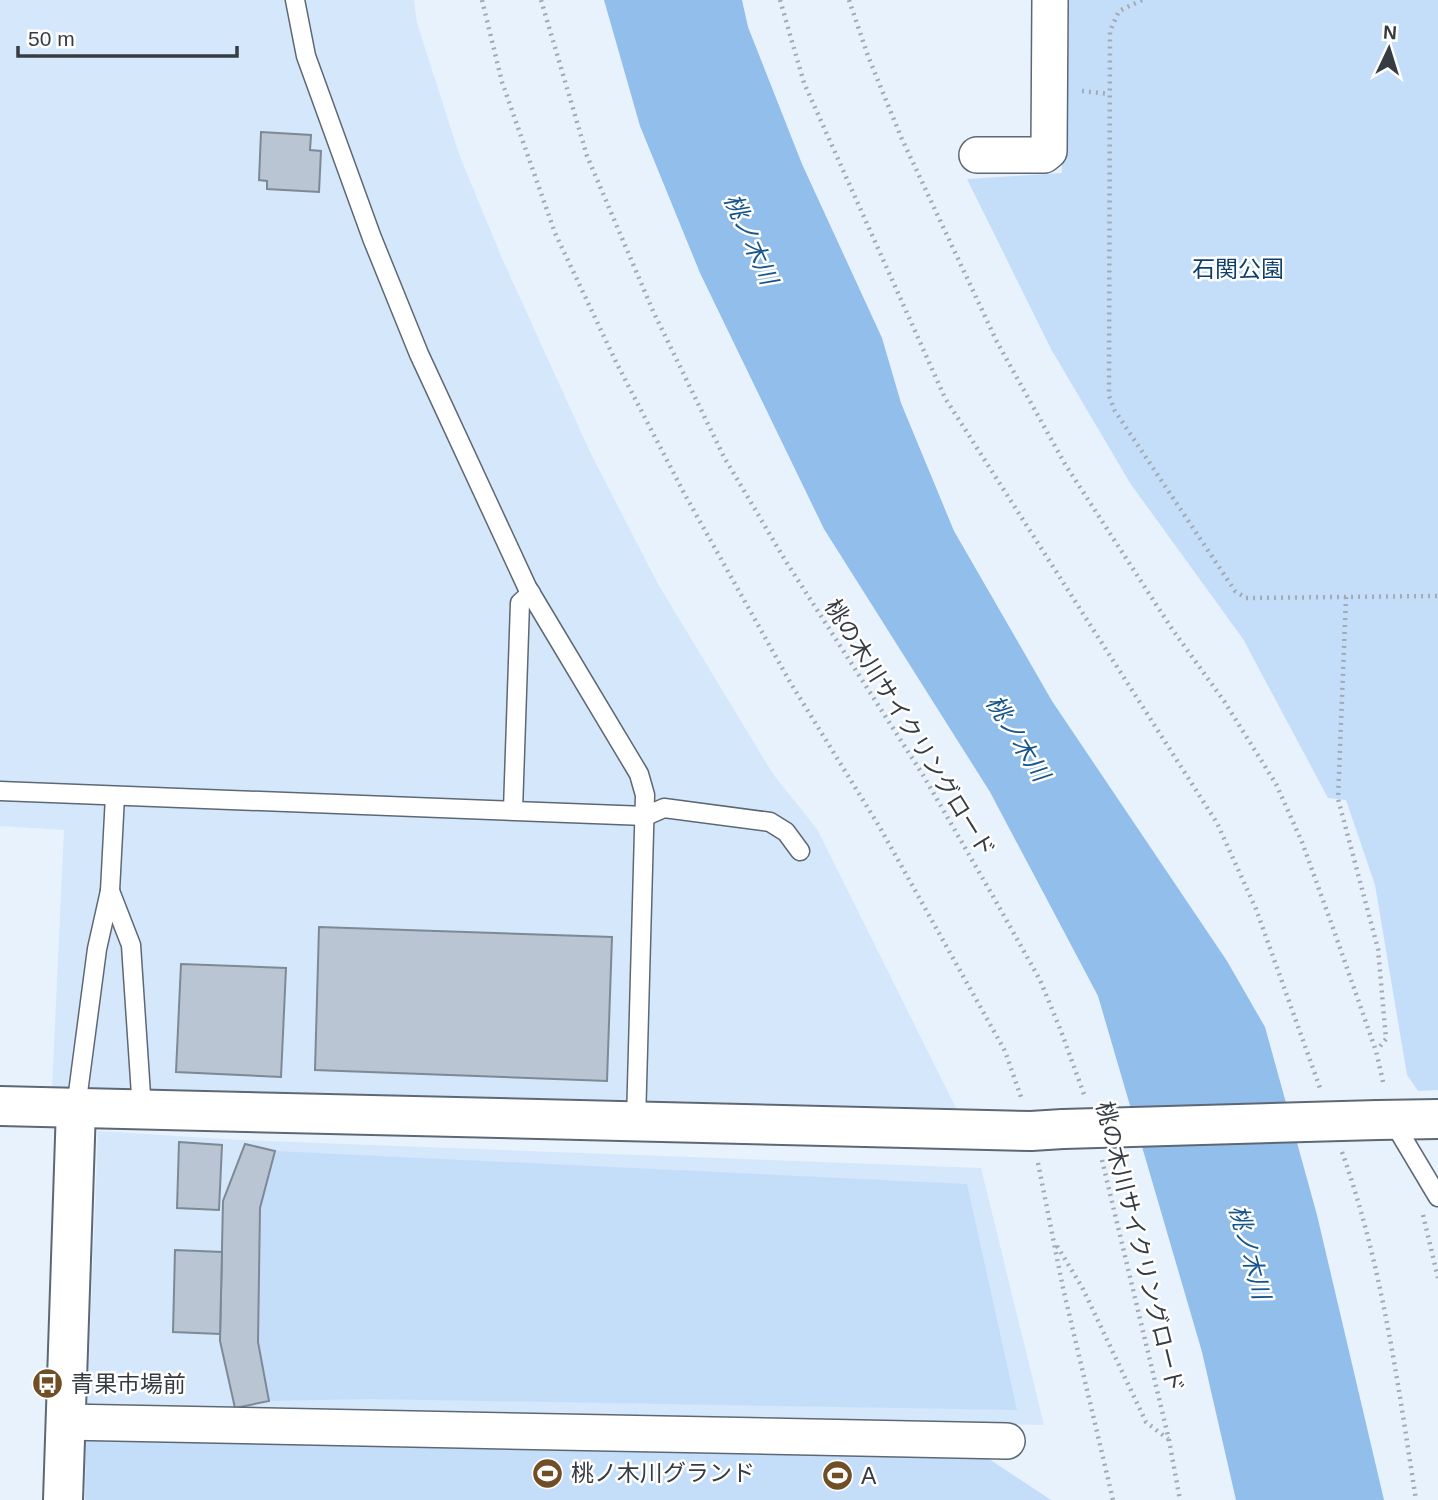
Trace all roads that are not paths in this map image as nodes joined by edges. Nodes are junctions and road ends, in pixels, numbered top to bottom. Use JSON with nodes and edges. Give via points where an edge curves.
{"nodes":[{"id":1,"x":295,"y":0,"type":"edge"},
{"id":2,"x":1049,"y":0,"type":"edge"},
{"id":3,"x":977,"y":155,"type":"dead end"},
{"id":4,"x":531,"y":593,"type":"junction"},
{"id":5,"x":0,"y":791,"type":"edge"},
{"id":6,"x":115,"y":796,"type":"junction"},
{"id":7,"x":513,"y":810,"type":"junction"},
{"id":8,"x":646,"y":816,"type":"junction"},
{"id":9,"x":800,"y":851,"type":"dead end"},
{"id":10,"x":110,"y":891,"type":"junction"},
{"id":11,"x":0,"y":1106,"type":"edge"},
{"id":12,"x":76,"y":1108,"type":"junction"},
{"id":13,"x":142,"y":1110,"type":"junction"},
{"id":14,"x":1438,"y":1119,"type":"edge"},
{"id":15,"x":1385,"y":1120,"type":"junction"},
{"id":16,"x":636,"y":1122,"type":"junction"},
{"id":17,"x":1438,"y":1197,"type":"edge"},
{"id":18,"x":65,"y":1422,"type":"junction"},
{"id":19,"x":1007,"y":1441,"type":"dead end"},
{"id":20,"x":63,"y":1500,"type":"edge"}],
"edges":[{"from":1,"to":4,"type":"lane","via":[[306,56],[377,251],[419,354]]},
{"from":2,"to":3,"type":"street","via":[[1049,151],[1044,155]]},
{"from":4,"to":7,"type":"lane","via":[[520,603]]},
{"from":4,"to":8,"type":"lane","via":[[639,774]]},
{"from":5,"to":6,"type":"lane"},
{"from":6,"to":7,"type":"lane"},
{"from":6,"to":10,"type":"lane"},
{"from":7,"to":8,"type":"lane"},
{"from":8,"to":9,"type":"lane","via":[[664,808],[770,822],[786,832]]},
{"from":8,"to":16,"type":"lane"},
{"from":10,"to":12,"type":"lane","via":[[97,949]]},
{"from":10,"to":13,"type":"lane","via":[[131,945]]},
{"from":11,"to":12,"type":"street"},
{"from":12,"to":13,"type":"street"},
{"from":12,"to":18,"type":"street"},
{"from":13,"to":16,"type":"street"},
{"from":14,"to":15,"type":"street"},
{"from":15,"to":16,"type":"street","bridge":true},
{"from":15,"to":17,"type":"lane"},
{"from":18,"to":19,"type":"street"},
{"from":18,"to":20,"type":"street"}]}
